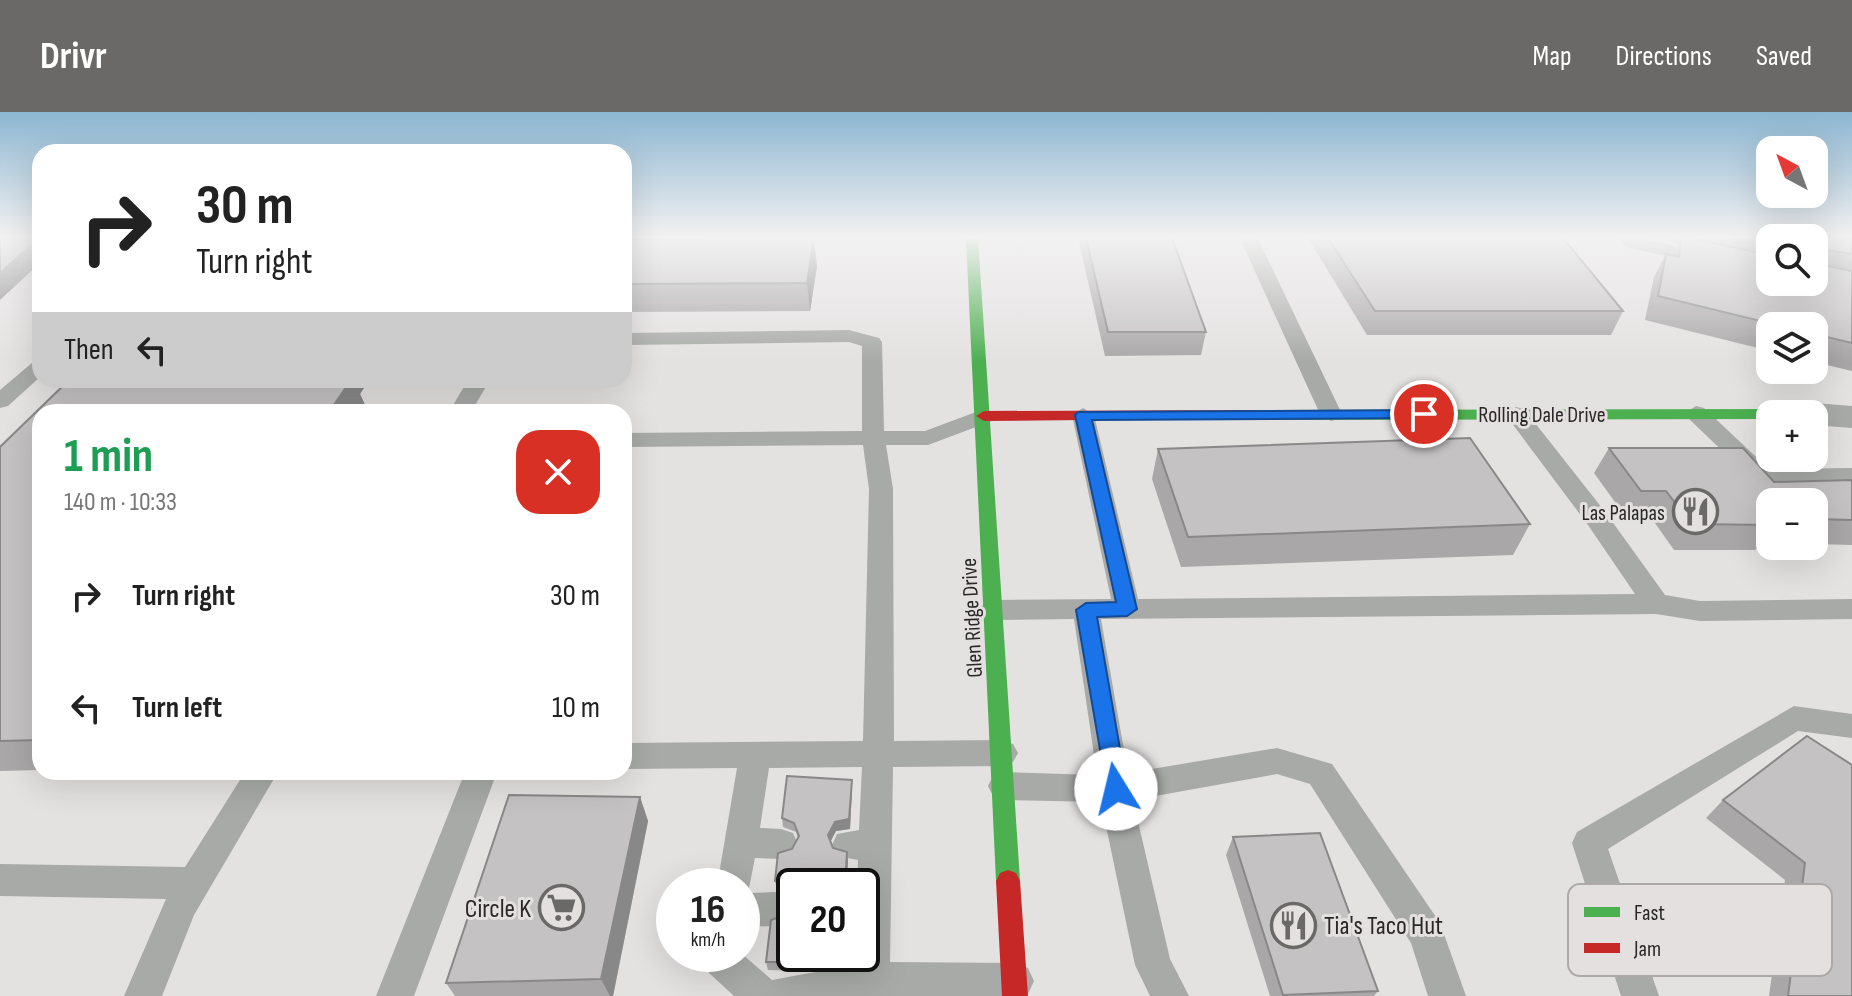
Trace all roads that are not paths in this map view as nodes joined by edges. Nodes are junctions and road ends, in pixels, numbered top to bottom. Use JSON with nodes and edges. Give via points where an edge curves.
{"nodes":[{"id":1,"x":975,"y":279,"type":"edge"},
{"id":2,"x":1268,"y":279,"type":"edge"},
{"id":3,"x":632,"y":339,"type":"edge"},
{"id":4,"x":32,"y":373,"type":"edge"},
{"id":5,"x":0,"y":401,"type":"edge"},
{"id":6,"x":1696,"y":413,"type":"junction"},
{"id":7,"x":1331,"y":414,"type":"junction"},
{"id":8,"x":1516,"y":414,"type":"junction"},
{"id":9,"x":1756,"y":414,"type":"edge"},
{"id":10,"x":1083,"y":415,"type":"junction"},
{"id":11,"x":1828,"y":415,"type":"edge"},
{"id":12,"x":984,"y":416,"type":"junction"},
{"id":13,"x":1852,"y":417,"type":"edge"},
{"id":14,"x":873,"y":438,"type":"junction"},
{"id":15,"x":632,"y":440,"type":"edge"},
{"id":16,"x":1852,"y":476,"type":"edge"},
{"id":17,"x":1656,"y":604,"type":"junction"},
{"id":18,"x":1127,"y":609,"type":"junction"},
{"id":19,"x":1852,"y":609,"type":"edge"},
{"id":20,"x":994,"y":610,"type":"junction"},
{"id":21,"x":1086,"y":610,"type":"junction"},
{"id":22,"x":1852,"y":726,"type":"edge"},
{"id":23,"x":878,"y":753,"type":"junction"},
{"id":24,"x":1002,"y":753,"type":"junction"},
{"id":25,"x":755,"y":755,"type":"junction"},
{"id":26,"x":632,"y":756,"type":"edge"},
{"id":27,"x":257,"y":780,"type":"edge"},
{"id":28,"x":478,"y":780,"type":"edge"},
{"id":29,"x":1004,"y":786,"type":"junction"},
{"id":30,"x":1116,"y":789,"type":"junction"},
{"id":31,"x":742,"y":843,"type":"junction"},
{"id":32,"x":781,"y":844,"type":"dead end"},
{"id":33,"x":737,"y":868,"type":"edge"},
{"id":34,"x":864,"y":868,"type":"edge"},
{"id":35,"x":0,"y":880,"type":"edge"},
{"id":36,"x":194,"y":883,"type":"junction"},
{"id":37,"x":1603,"y":884,"type":"edge"},
{"id":38,"x":735,"y":972,"type":"edge"},
{"id":39,"x":871,"y":972,"type":"edge"},
{"id":40,"x":1633,"y":976,"type":"edge"},
{"id":41,"x":871,"y":980,"type":"junction"},
{"id":42,"x":1015,"y":988,"type":"edge"},
{"id":43,"x":143,"y":996,"type":"edge"},
{"id":44,"x":395,"y":996,"type":"edge"},
{"id":45,"x":762,"y":996,"type":"edge"},
{"id":46,"x":779,"y":996,"type":"edge"},
{"id":47,"x":1170,"y":996,"type":"edge"},
{"id":48,"x":1447,"y":996,"type":"edge"},
{"id":49,"x":1640,"y":996,"type":"edge"}],
"edges":[{"from":1,"to":12,"type":"street","name":"Glen Ridge Drive"},
{"from":2,"to":7,"type":"lane"},
{"from":3,"to":14,"type":"lane","via":[[849,336],[872,342]]},
{"from":4,"to":5,"type":"lane"},
{"from":6,"to":8,"type":"street","name":"Rolling Dale Drive"},
{"from":6,"to":9,"type":"street","name":"Rolling Dale Drive"},
{"from":6,"to":16,"type":"lane","via":[[1763,477]]},
{"from":7,"to":8,"type":"street","name":"Rolling Dale Drive"},
{"from":7,"to":10,"type":"street","name":"Rolling Dale Drive"},
{"from":8,"to":17,"type":"lane"},
{"from":10,"to":12,"type":"street","name":"Rolling Dale Drive"},
{"from":10,"to":18,"type":"lane"},
{"from":11,"to":13,"type":"street","name":"Rolling Dale Drive"},
{"from":12,"to":14,"type":"lane","via":[[928,438]]},
{"from":12,"to":20,"type":"street","name":"Glen Ridge Drive"},
{"from":14,"to":15,"type":"lane"},
{"from":14,"to":23,"type":"lane","via":[[881,489]]},
{"from":17,"to":18,"type":"lane"},
{"from":17,"to":19,"type":"lane","via":[[1700,611]]},
{"from":18,"to":21,"type":"lane"},
{"from":20,"to":21,"type":"lane"},
{"from":20,"to":24,"type":"street","name":"Glen Ridge Drive"},
{"from":21,"to":30,"type":"lane"},
{"from":22,"to":37,"type":"lane","via":[[1794,718],[1589,843]]},
{"from":23,"to":24,"type":"lane"},
{"from":23,"to":25,"type":"lane"},
{"from":23,"to":34,"type":"lane","via":[[862,844]]},
{"from":24,"to":29,"type":"street","name":"Glen Ridge Drive"},
{"from":25,"to":26,"type":"lane"},
{"from":25,"to":31,"type":"lane"},
{"from":27,"to":36,"type":"lane"},
{"from":28,"to":44,"type":"lane"},
{"from":29,"to":30,"type":"lane"},
{"from":29,"to":42,"type":"street","name":"Glen Ridge Drive"},
{"from":30,"to":47,"type":"lane","via":[[1153,965]]},
{"from":30,"to":48,"type":"lane","via":[[1277,761],[1321,774],[1427,935]]},
{"from":31,"to":32,"type":"lane"},
{"from":31,"to":33,"type":"lane"},
{"from":35,"to":36,"type":"lane"},
{"from":36,"to":43,"type":"lane"},
{"from":38,"to":45,"type":"lane"},
{"from":39,"to":41,"type":"lane"},
{"from":40,"to":49,"type":"lane"},
{"from":41,"to":42,"type":"lane"},
{"from":41,"to":46,"type":"lane"}]}
